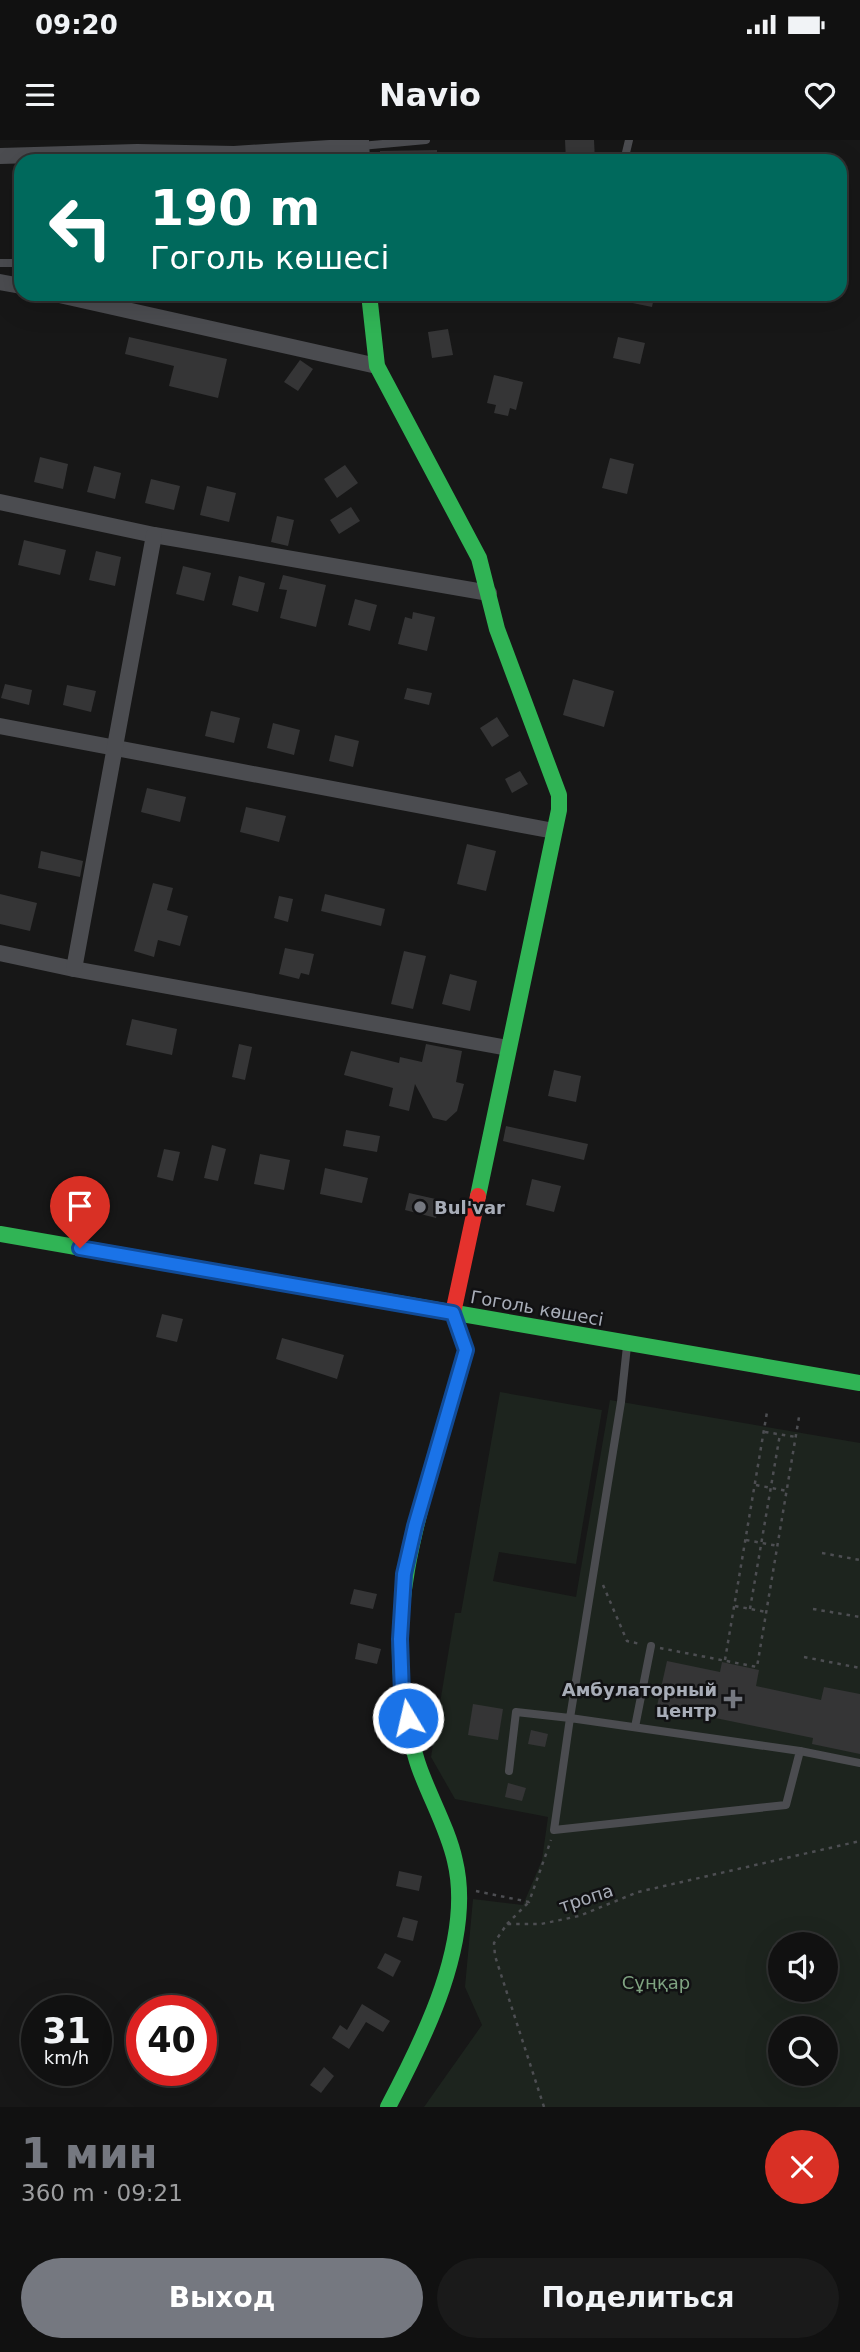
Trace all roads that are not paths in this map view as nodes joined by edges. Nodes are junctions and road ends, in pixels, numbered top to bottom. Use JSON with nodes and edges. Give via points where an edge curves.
{"nodes":[{"id":1,"x":426,"y":140,"type":"edge"},
{"id":2,"x":361,"y":149,"type":"edge"},
{"id":3,"x":68,"y":154,"type":"edge"},
{"id":4,"x":234,"y":154,"type":"edge"},
{"id":5,"x":234,"y":154,"type":"edge"},
{"id":6,"x":86,"y":301,"type":"edge"},
{"id":7,"x":370,"y":301,"type":"edge"},
{"id":8,"x":377,"y":366,"type":"junction"},
{"id":9,"x":0,"y":502,"type":"edge"},
{"id":10,"x":154,"y":535,"type":"junction"},
{"id":11,"x":489,"y":593,"type":"junction"},
{"id":12,"x":0,"y":726,"type":"edge"},
{"id":13,"x":116,"y":748,"type":"junction"},
{"id":14,"x":554,"y":831,"type":"junction"},
{"id":15,"x":0,"y":953,"type":"edge"},
{"id":16,"x":74,"y":969,"type":"junction"},
{"id":17,"x":508,"y":1048,"type":"junction"},
{"id":18,"x":0,"y":1234,"type":"edge"},
{"id":19,"x":453,"y":1313,"type":"junction"},
{"id":20,"x":627,"y":1343,"type":"junction"},
{"id":21,"x":860,"y":1383,"type":"edge"},
{"id":22,"x":651,"y":1646,"type":"road end"},
{"id":23,"x":570,"y":1718,"type":"junction"},
{"id":24,"x":635,"y":1727,"type":"junction"},
{"id":25,"x":800,"y":1751,"type":"junction"},
{"id":26,"x":860,"y":1763,"type":"edge"},
{"id":27,"x":509,"y":1771,"type":"dead end"},
{"id":28,"x":388,"y":2107,"type":"edge"}],
"edges":[{"from":1,"to":2,"type":"lane"},
{"from":2,"to":5,"type":"street"},
{"from":3,"to":4,"type":"street"},
{"from":6,"to":8,"type":"street"},
{"from":7,"to":8,"type":"street"},
{"from":8,"to":11,"type":"street","via":[[479,558]]},
{"from":9,"to":10,"type":"street"},
{"from":10,"to":11,"type":"street"},
{"from":10,"to":13,"type":"street"},
{"from":11,"to":14,"type":"street","via":[[497,629],[559,795]]},
{"from":12,"to":13,"type":"street"},
{"from":13,"to":14,"type":"street"},
{"from":13,"to":16,"type":"street"},
{"from":14,"to":17,"type":"street"},
{"from":15,"to":16,"type":"street"},
{"from":16,"to":17,"type":"street"},
{"from":17,"to":19,"type":"street"},
{"from":18,"to":19,"type":"street","name":"Гоголь көшесі"},
{"from":19,"to":20,"type":"street","name":"Гоголь көшесі"},
{"from":19,"to":28,"type":"street","via":[[466,1350],[404,1574],[400,1639],[402,1694],[418,1765],[455,1859],[460,1888],[440,1998]]},
{"from":20,"to":21,"type":"street","name":"Гоголь көшесі"},
{"from":20,"to":23,"type":"lane"},
{"from":22,"to":24,"type":"lane"},
{"from":23,"to":24,"type":"lane"},
{"from":23,"to":25,"type":"lane","via":[[554,1830],[786,1805]]},
{"from":23,"to":27,"type":"lane","via":[[516,1712]]},
{"from":24,"to":25,"type":"lane"},
{"from":25,"to":26,"type":"lane"}]}
